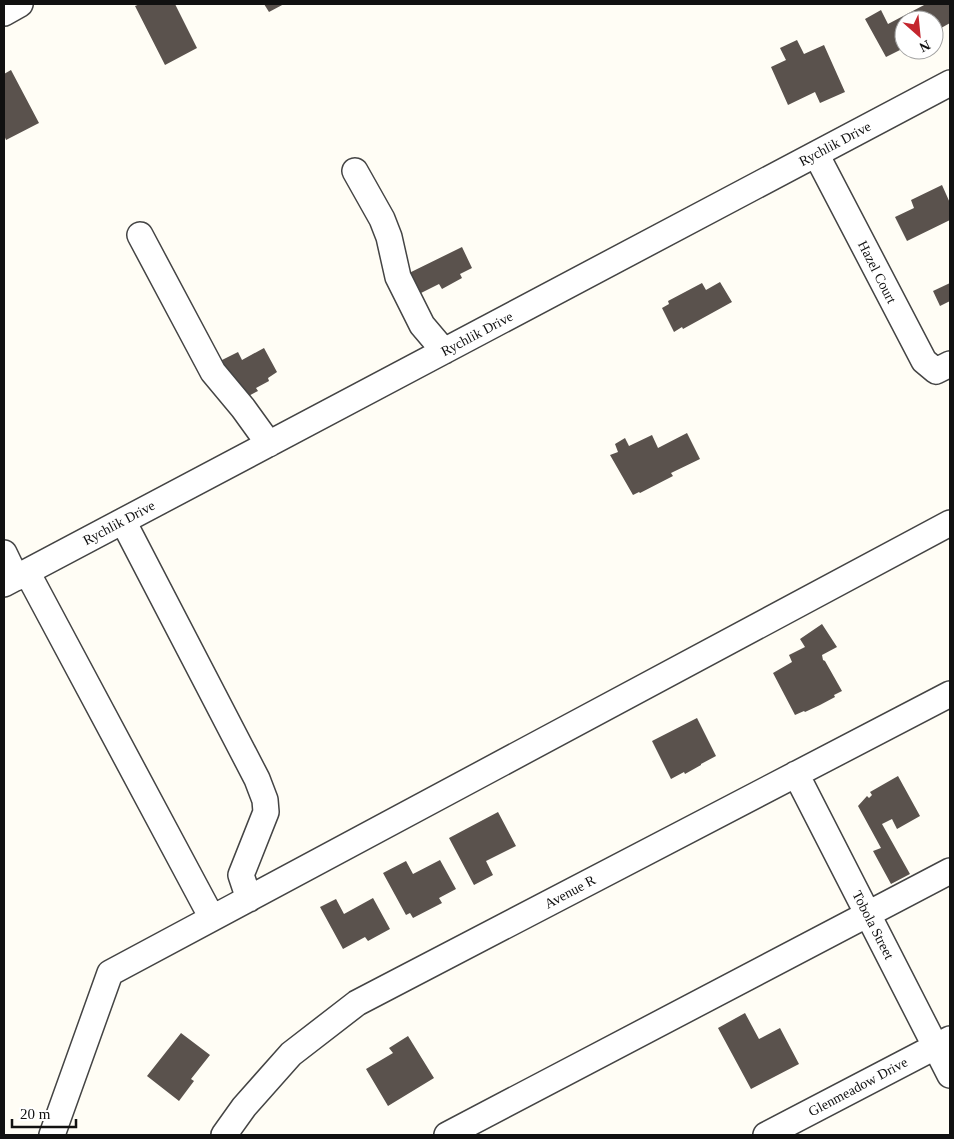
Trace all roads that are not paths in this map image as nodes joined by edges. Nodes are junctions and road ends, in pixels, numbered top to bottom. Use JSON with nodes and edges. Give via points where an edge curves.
{"nodes":[{"id":1,"x":20,"y":4,"type":"edge"},
{"id":2,"x":4,"y":12,"type":"edge"},
{"id":3,"x":950,"y":83,"type":"edge"},
{"id":4,"x":816,"y":154,"type":"junction"},
{"id":5,"x":355,"y":171,"type":"dead end"},
{"id":6,"x":140,"y":235,"type":"dead end"},
{"id":7,"x":444,"y":351,"type":"junction"},
{"id":8,"x":950,"y":364,"type":"edge"},
{"id":9,"x":269,"y":444,"type":"junction"},
{"id":10,"x":123,"y":522,"type":"junction"},
{"id":11,"x":950,"y":523,"type":"edge"},
{"id":12,"x":4,"y":553,"type":"edge"},
{"id":13,"x":16,"y":578,"type":"edge"},
{"id":14,"x":950,"y":694,"type":"edge"},
{"id":15,"x":796,"y":774,"type":"junction"},
{"id":16,"x":950,"y":870,"type":"edge"},
{"id":17,"x":249,"y":899,"type":"junction"},
{"id":18,"x":867,"y":914,"type":"junction"},
{"id":19,"x":212,"y":918,"type":"junction"},
{"id":20,"x":943,"y":1043,"type":"edge"},
{"id":21,"x":950,"y":1076,"type":"edge"},
{"id":22,"x":52,"y":1135,"type":"edge"},
{"id":23,"x":224,"y":1135,"type":"edge"},
{"id":24,"x":447,"y":1135,"type":"edge"},
{"id":25,"x":766,"y":1135,"type":"edge"}],
"edges":[{"from":1,"to":2,"type":"street"},
{"from":3,"to":4,"type":"street","name":"Rychlik Drive"},
{"from":4,"to":7,"type":"street","name":"Rychlik Drive"},
{"from":4,"to":8,"type":"street","name":"Hazel Court","via":[[924,361],[936,371]]},
{"from":5,"to":7,"type":"street","via":[[386,228],[398,277],[422,325]]},
{"from":6,"to":9,"type":"street","via":[[213,372]]},
{"from":7,"to":9,"type":"street","name":"Rychlik Drive"},
{"from":9,"to":10,"type":"street","name":"Rychlik Drive"},
{"from":10,"to":13,"type":"street","name":"Rychlik Drive"},
{"from":10,"to":17,"type":"street","via":[[253,771],[265,800],[266,812],[241,876]]},
{"from":11,"to":17,"type":"street"},
{"from":12,"to":13,"type":"street"},
{"from":13,"to":19,"type":"street"},
{"from":14,"to":15,"type":"street","name":"Avenue R"},
{"from":15,"to":18,"type":"street","name":"Tobola Street"},
{"from":15,"to":23,"type":"street","name":"Avenue R","via":[[357,1003],[292,1054],[244,1106]]},
{"from":16,"to":18,"type":"street"},
{"from":17,"to":19,"type":"street"},
{"from":18,"to":20,"type":"street","name":"Tobola Street"},
{"from":18,"to":24,"type":"street"},
{"from":19,"to":22,"type":"street","via":[[110,973]]},
{"from":20,"to":21,"type":"street","name":"Tobola Street"},
{"from":20,"to":25,"type":"street","name":"Glenmeadow Drive"}]}
